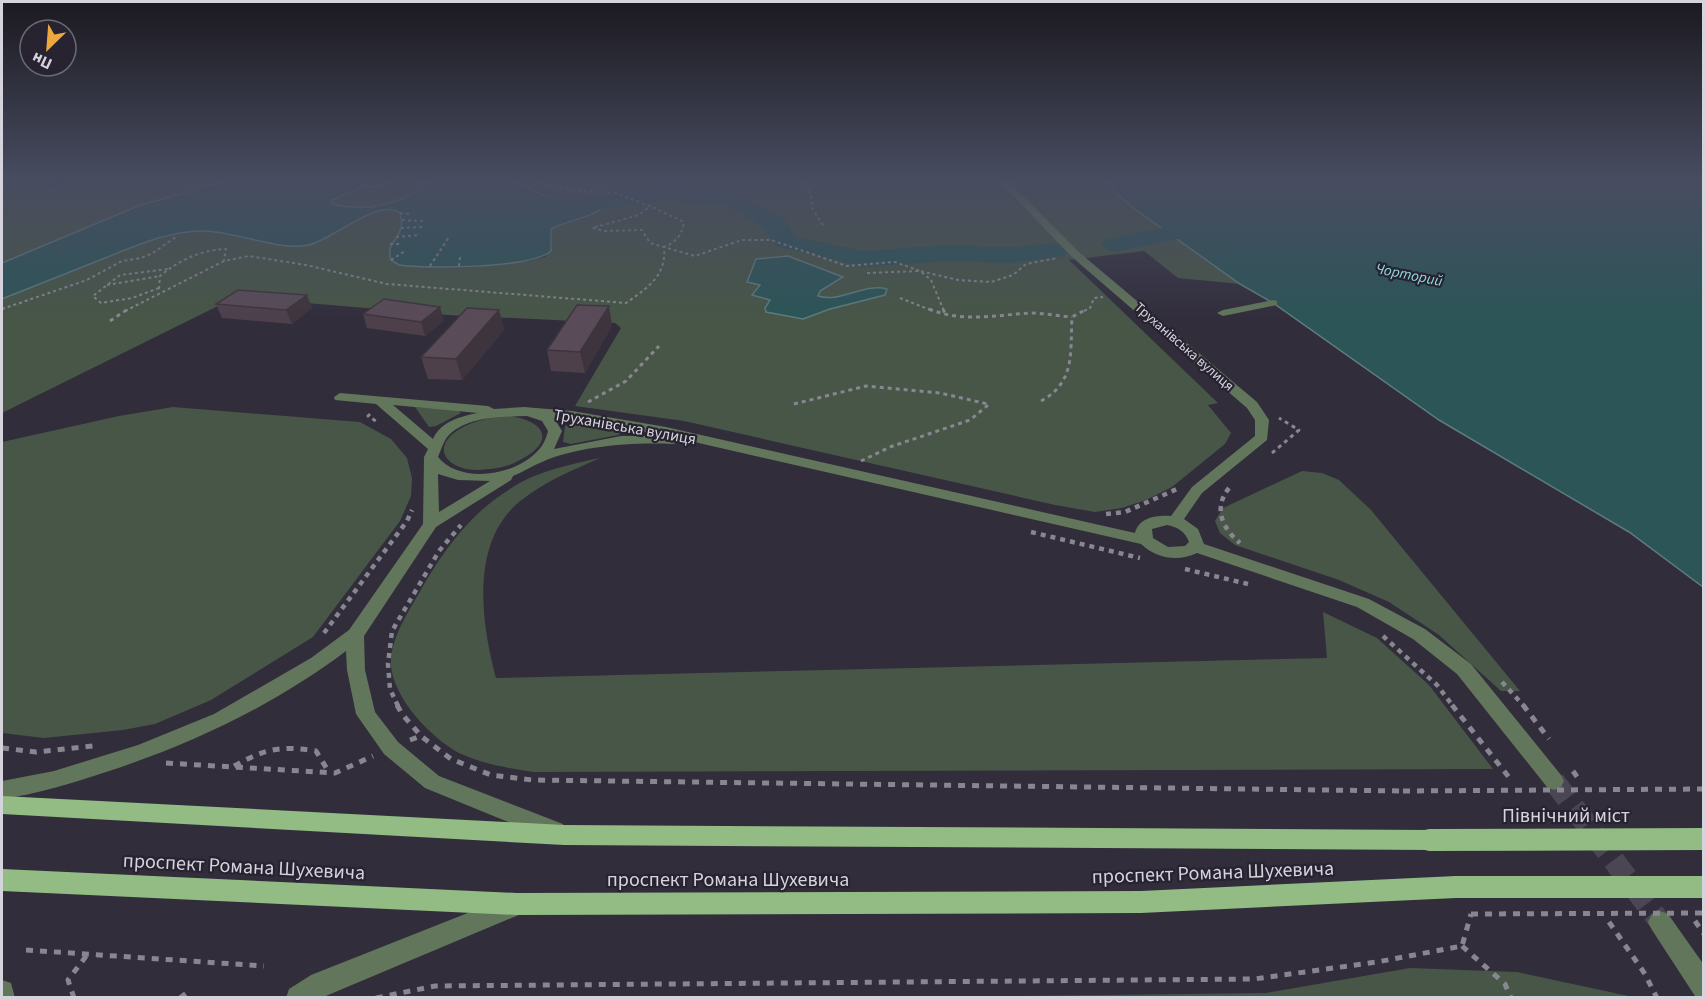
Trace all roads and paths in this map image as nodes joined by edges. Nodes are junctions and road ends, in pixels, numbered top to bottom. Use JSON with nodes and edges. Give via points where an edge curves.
{"nodes":[{"id":1,"x":424,"y":227,"type":"dead end"},
{"id":2,"x":597,"y":227,"type":"edge"},
{"id":3,"x":683,"y":227,"type":"edge"},
{"id":4,"x":1049,"y":227,"type":"edge"},
{"id":5,"x":401,"y":228,"type":"dead end"},
{"id":6,"x":419,"y":235,"type":"dead end"},
{"id":7,"x":177,"y":236,"type":"dead end"},
{"id":8,"x":396,"y":237,"type":"dead end"},
{"id":9,"x":449,"y":237,"type":"dead end"},
{"id":10,"x":390,"y":244,"type":"dead end"},
{"id":11,"x":400,"y":244,"type":"dead end"},
{"id":12,"x":664,"y":247,"type":"junction"},
{"id":13,"x":405,"y":251,"type":"dead end"},
{"id":14,"x":460,"y":257,"type":"dead end"},
{"id":15,"x":1080,"y":258,"type":"junction"},
{"id":16,"x":391,"y":260,"type":"dead end"},
{"id":17,"x":224,"y":261,"type":"junction"},
{"id":18,"x":430,"y":266,"type":"dead end"},
{"id":19,"x":459,"y":266,"type":"dead end"},
{"id":20,"x":168,"y":269,"type":"junction"},
{"id":21,"x":920,"y":271,"type":"junction"},
{"id":22,"x":867,"y":273,"type":"dead end"},
{"id":23,"x":160,"y":276,"type":"junction"},
{"id":24,"x":105,"y":286,"type":"junction"},
{"id":25,"x":159,"y":288,"type":"junction"},
{"id":26,"x":1124,"y":295,"type":"junction"},
{"id":27,"x":158,"y":296,"type":"junction"},
{"id":28,"x":900,"y":298,"type":"dead end"},
{"id":29,"x":1273,"y":303,"type":"dead end"},
{"id":30,"x":2,"y":309,"type":"edge"},
{"id":31,"x":1223,"y":313,"type":"dead end"},
{"id":32,"x":946,"y":316,"type":"junction"},
{"id":33,"x":1072,"y":317,"type":"junction"},
{"id":34,"x":110,"y":321,"type":"dead end"},
{"id":35,"x":659,"y":346,"type":"dead end"},
{"id":36,"x":340,"y":397,"type":"dead end"},
{"id":37,"x":381,"y":401,"type":"junction"},
{"id":38,"x":1041,"y":401,"type":"dead end"},
{"id":39,"x":584,"y":404,"type":"dead end"},
{"id":40,"x":794,"y":404,"type":"dead end"},
{"id":41,"x":494,"y":411,"type":"junction"},
{"id":42,"x":525,"y":411,"type":"junction"},
{"id":43,"x":1276,"y":416,"type":"dead end"},
{"id":44,"x":386,"y":428,"type":"dead end"},
{"id":45,"x":724,"y":445,"type":"junction"},
{"id":46,"x":432,"y":452,"type":"junction"},
{"id":47,"x":540,"y":458,"type":"junction"},
{"id":48,"x":1262,"y":460,"type":"dead end"},
{"id":49,"x":869,"y":465,"type":"dead end"},
{"id":50,"x":524,"y":467,"type":"junction"},
{"id":51,"x":1185,"y":483,"type":"dead end"},
{"id":52,"x":1235,"y":483,"type":"dead end"},
{"id":53,"x":413,"y":506,"type":"dead end"},
{"id":54,"x":1096,"y":515,"type":"dead end"},
{"id":55,"x":465,"y":521,"type":"dead end"},
{"id":56,"x":1175,"y":521,"type":"junction"},
{"id":57,"x":431,"y":524,"type":"junction"},
{"id":58,"x":1026,"y":531,"type":"dead end"},
{"id":59,"x":1145,"y":540,"type":"junction"},
{"id":60,"x":1195,"y":546,"type":"junction"},
{"id":61,"x":1247,"y":546,"type":"dead end"},
{"id":62,"x":1141,"y":558,"type":"dead end"},
{"id":63,"x":1175,"y":567,"type":"dead end"},
{"id":64,"x":1255,"y":585,"type":"dead end"},
{"id":65,"x":1374,"y":631,"type":"dead end"},
{"id":66,"x":355,"y":635,"type":"junction"},
{"id":67,"x":320,"y":638,"type":"dead end"},
{"id":68,"x":1494,"y":674,"type":"dead end"},
{"id":69,"x":421,"y":736,"type":"junction"},
{"id":70,"x":1552,"y":743,"type":"dead end"},
{"id":71,"x":100,"y":745,"type":"dead end"},
{"id":72,"x":2,"y":748,"type":"edge"},
{"id":73,"x":391,"y":748,"type":"junction"},
{"id":74,"x":1566,"y":762,"type":"dead end"},
{"id":75,"x":162,"y":763,"type":"dead end"},
{"id":76,"x":234,"y":766,"type":"junction"},
{"id":77,"x":327,"y":769,"type":"dead end"},
{"id":78,"x":1512,"y":781,"type":"dead end"},
{"id":79,"x":1554,"y":781,"type":"tunnel mouth"},
{"id":80,"x":1580,"y":781,"type":"dead end"},
{"id":81,"x":1704,"y":789,"type":"edge"},
{"id":82,"x":2,"y":790,"type":"edge"},
{"id":83,"x":2,"y":805,"type":"edge"},
{"id":84,"x":564,"y":835,"type":"junction"},
{"id":85,"x":1704,"y":839,"type":"edge"},
{"id":86,"x":1430,"y":840,"type":"joint"},
{"id":87,"x":2,"y":880,"type":"edge"},
{"id":88,"x":1704,"y":887,"type":"edge"},
{"id":89,"x":517,"y":904,"type":"junction"},
{"id":90,"x":1704,"y":913,"type":"edge"},
{"id":91,"x":1695,"y":921,"type":"dead end"},
{"id":92,"x":1610,"y":922,"type":"dead end"},
{"id":93,"x":1660,"y":922,"type":"tunnel mouth"},
{"id":94,"x":1704,"y":934,"type":"edge"},
{"id":95,"x":1462,"y":945,"type":"junction"},
{"id":96,"x":26,"y":950,"type":"dead end"},
{"id":97,"x":87,"y":955,"type":"junction"},
{"id":98,"x":264,"y":966,"type":"dead end"},
{"id":99,"x":1704,"y":987,"type":"edge"},
{"id":100,"x":2,"y":992,"type":"edge"},
{"id":101,"x":188,"y":992,"type":"dead end"},
{"id":102,"x":3,"y":998,"type":"edge"},
{"id":103,"x":74,"y":998,"type":"edge"},
{"id":104,"x":180,"y":998,"type":"edge"},
{"id":105,"x":298,"y":998,"type":"edge"},
{"id":106,"x":376,"y":998,"type":"edge"},
{"id":107,"x":1511,"y":998,"type":"edge"},
{"id":108,"x":1657,"y":998,"type":"edge"}],
"edges":[{"from":1,"to":5,"type":"path"},
{"from":2,"to":12,"type":"path","via":[[592,228],[603,233],[642,230],[650,243]]},
{"from":3,"to":12,"type":"path","via":[[676,242]]},
{"from":4,"to":15,"type":"street","name":"Труханівська вулиця"},
{"from":6,"to":8,"type":"path"},
{"from":7,"to":30,"type":"path","via":[[153,253],[122,261],[57,292]]},
{"from":9,"to":18,"type":"path"},
{"from":10,"to":11,"type":"path"},
{"from":12,"to":17,"type":"path","via":[[662,274],[626,303],[387,284],[249,256]]},
{"from":12,"to":21,"type":"path","via":[[695,256],[742,240],[771,240],[847,266],[895,262]]},
{"from":13,"to":16,"type":"path"},
{"from":14,"to":19,"type":"path"},
{"from":15,"to":21,"type":"path","via":[[1026,264],[1013,275],[991,282]]},
{"from":15,"to":26,"type":"street","name":"Труханівська вулиця"},
{"from":17,"to":20,"type":"path","via":[[226,249],[212,248]]},
{"from":17,"to":27,"type":"path"},
{"from":20,"to":23,"type":"path"},
{"from":20,"to":24,"type":"path","via":[[120,275]]},
{"from":21,"to":22,"type":"path"},
{"from":21,"to":32,"type":"path","via":[[932,280]]},
{"from":23,"to":24,"type":"path"},
{"from":23,"to":25,"type":"path"},
{"from":24,"to":25,"type":"path","via":[[93,296],[101,303]]},
{"from":25,"to":27,"type":"path"},
{"from":26,"to":33,"type":"path","via":[[1094,298],[1090,308]]},
{"from":26,"to":56,"type":"street","name":"Труханівська вулиця","via":[[1252,405],[1262,420],[1262,437],[1197,490]]},
{"from":27,"to":34,"type":"path"},
{"from":28,"to":32,"type":"path"},
{"from":29,"to":31,"type":"street"},
{"from":32,"to":33,"type":"path","via":[[991,318],[1032,313]]},
{"from":33,"to":38,"type":"path","via":[[1068,368],[1056,393]]},
{"from":35,"to":39,"type":"path","via":[[626,381]]},
{"from":36,"to":37,"type":"street"},
{"from":37,"to":41,"type":"street"},
{"from":37,"to":44,"type":"path","via":[[368,416]]},
{"from":37,"to":46,"type":"street"},
{"from":40,"to":49,"type":"path","via":[[866,386],[940,393],[988,404],[970,420],[890,447],[857,463]]},
{"from":41,"to":42,"type":"street","name":"Труханівська вулиця"},
{"from":41,"to":46,"type":"street","via":[[444,431]]},
{"from":42,"to":45,"type":"street","name":"Труханівська вулиця","via":[[601,420]]},
{"from":42,"to":47,"type":"street","via":[[547,418],[555,431],[554,442]]},
{"from":43,"to":48,"type":"path","via":[[1299,430]]},
{"from":45,"to":47,"type":"street","name":"Труханівська вулиця","via":[[668,439],[623,440],[571,448]]},
{"from":45,"to":59,"type":"street","name":"Труханівська вулиця"},
{"from":46,"to":50,"type":"street","via":[[441,470],[462,476],[496,476]]},
{"from":46,"to":57,"type":"street"},
{"from":47,"to":50,"type":"street","name":"Труханівська вулиця"},
{"from":50,"to":57,"type":"street"},
{"from":51,"to":54,"type":"path","via":[[1125,512]]},
{"from":52,"to":61,"type":"path","via":[[1226,490],[1221,518],[1226,530]]},
{"from":53,"to":67,"type":"path","via":[[407,521]]},
{"from":55,"to":69,"type":"path","via":[[439,551],[392,631],[390,689],[402,714]]},
{"from":56,"to":59,"type":"street","via":[[1148,523],[1142,531]]},
{"from":56,"to":60,"type":"street","via":[[1193,532]]},
{"from":57,"to":66,"type":"street"},
{"from":58,"to":62,"type":"path"},
{"from":59,"to":60,"type":"street","via":[[1171,554]]},
{"from":60,"to":79,"type":"street","via":[[1363,603],[1419,634],[1464,669]]},
{"from":63,"to":64,"type":"path"},
{"from":65,"to":78,"type":"path","via":[[1437,685]]},
{"from":66,"to":73,"type":"street","via":[[356,670],[366,714]]},
{"from":66,"to":82,"type":"street","via":[[317,663],[221,719],[143,752],[54,780]]},
{"from":68,"to":70,"type":"path"},
{"from":69,"to":73,"type":"path"},
{"from":69,"to":81,"type":"path","bridge":true,"via":[[451,759],[491,775],[532,780],[1403,791]]},
{"from":71,"to":72,"type":"path","via":[[36,752]]},
{"from":73,"to":76,"type":"path","via":[[335,773]]},
{"from":73,"to":84,"type":"street","via":[[432,782]]},
{"from":74,"to":80,"type":"path"},
{"from":75,"to":76,"type":"path"},
{"from":76,"to":77,"type":"path","via":[[263,750],[289,745],[316,751]]},
{"from":83,"to":84,"type":"main road","name":"проспект Романа Шухевича"},
{"from":84,"to":86,"type":"main road","name":"проспект Романа Шухевича"},
{"from":85,"to":86,"type":"main road","name":"Північний міст","bridge":true},
{"from":87,"to":89,"type":"main road","name":"проспект Романа Шухевича"},
{"from":88,"to":89,"type":"main road","name":"проспект Романа Шухевича","bridge":true,"via":[[1456,887],[1141,902]]},
{"from":89,"to":105,"type":"street","via":[[320,984]]},
{"from":90,"to":95,"type":"path","bridge":true,"via":[[1471,914]]},
{"from":91,"to":94,"type":"path"},
{"from":92,"to":108,"type":"path"},
{"from":93,"to":99,"type":"street"},
{"from":95,"to":106,"type":"path","via":[[1377,962],[1254,978],[435,986]]},
{"from":95,"to":107,"type":"path","via":[[1505,984]]},
{"from":96,"to":97,"type":"path"},
{"from":97,"to":98,"type":"path"},
{"from":97,"to":103,"type":"path","via":[[68,980]]},
{"from":100,"to":102,"type":"street"},
{"from":101,"to":104,"type":"path"}]}
